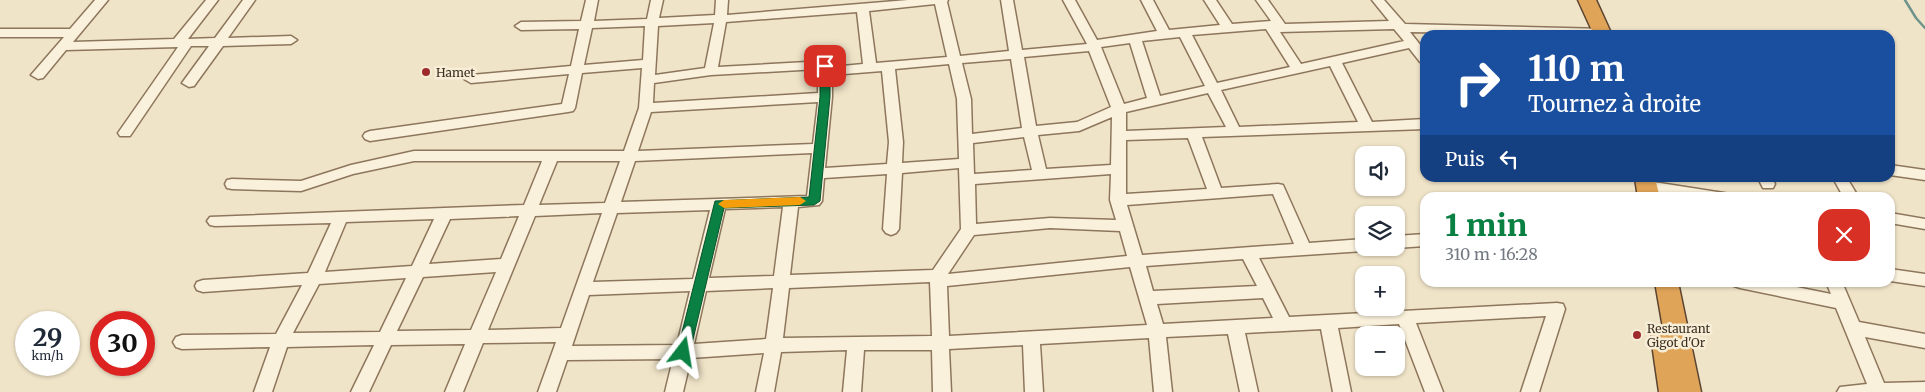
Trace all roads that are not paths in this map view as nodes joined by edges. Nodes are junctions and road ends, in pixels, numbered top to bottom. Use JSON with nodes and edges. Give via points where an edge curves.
{"nodes":[{"id":1,"x":102,"y":0,"type":"edge"},
{"id":2,"x":212,"y":0,"type":"edge"},
{"id":3,"x":249,"y":0,"type":"edge"},
{"id":4,"x":592,"y":0,"type":"edge"},
{"id":5,"x":657,"y":0,"type":"edge"},
{"id":6,"x":722,"y":0,"type":"edge"},
{"id":7,"x":792,"y":0,"type":"edge"},
{"id":8,"x":941,"y":0,"type":"edge"},
{"id":9,"x":1007,"y":0,"type":"edge"},
{"id":10,"x":1069,"y":0,"type":"edge"},
{"id":11,"x":1147,"y":0,"type":"edge"},
{"id":12,"x":1210,"y":0,"type":"edge"},
{"id":13,"x":1262,"y":0,"type":"edge"},
{"id":14,"x":1378,"y":0,"type":"edge"},
{"id":15,"x":1587,"y":0,"type":"edge"},
{"id":16,"x":1600,"y":0,"type":"edge"},
{"id":17,"x":902,"y":2,"type":"edge"},
{"id":18,"x":863,"y":9,"type":"junction"},
{"id":19,"x":792,"y":14,"type":"junction"},
{"id":20,"x":721,"y":18,"type":"junction"},
{"id":21,"x":652,"y":22,"type":"junction"},
{"id":22,"x":587,"y":25,"type":"junction"},
{"id":23,"x":522,"y":26,"type":"dead end"},
{"id":24,"x":1401,"y":26,"type":"junction"},
{"id":25,"x":1228,"y":28,"type":"junction"},
{"id":26,"x":1276,"y":28,"type":"junction"},
{"id":27,"x":1504,"y":30,"type":"edge"},
{"id":28,"x":1604,"y":30,"type":"edge"},
{"id":29,"x":1605,"y":30,"type":"edge"},
{"id":30,"x":1184,"y":32,"type":"junction"},
{"id":31,"x":0,"y":33,"type":"edge"},
{"id":32,"x":74,"y":33,"type":"junction"},
{"id":33,"x":1165,"y":34,"type":"junction"},
{"id":34,"x":1135,"y":38,"type":"junction"},
{"id":35,"x":291,"y":40,"type":"dead end"},
{"id":36,"x":218,"y":42,"type":"junction"},
{"id":37,"x":182,"y":43,"type":"junction"},
{"id":38,"x":1414,"y":43,"type":"junction"},
{"id":39,"x":62,"y":46,"type":"junction"},
{"id":40,"x":1094,"y":46,"type":"junction"},
{"id":41,"x":1420,"y":52,"type":"edge"},
{"id":42,"x":1018,"y":55,"type":"junction"},
{"id":43,"x":955,"y":61,"type":"junction"},
{"id":44,"x":1334,"y":61,"type":"junction"},
{"id":45,"x":649,"y":63,"type":"junction"},
{"id":46,"x":888,"y":67,"type":"junction"},
{"id":47,"x":870,"y":68,"type":"junction"},
{"id":48,"x":1298,"y":69,"type":"junction"},
{"id":49,"x":577,"y":70,"type":"junction"},
{"id":50,"x":711,"y":71,"type":"junction"},
{"id":51,"x":825,"y":72,"type":"junction"},
{"id":52,"x":38,"y":74,"type":"dead end"},
{"id":53,"x":471,"y":79,"type":"dead end"},
{"id":54,"x":648,"y":80,"type":"junction"},
{"id":55,"x":189,"y":83,"type":"dead end"},
{"id":56,"x":1212,"y":88,"type":"junction"},
{"id":57,"x":825,"y":97,"type":"junction"},
{"id":58,"x":1155,"y":101,"type":"junction"},
{"id":59,"x":646,"y":108,"type":"junction"},
{"id":60,"x":1119,"y":109,"type":"junction"},
{"id":61,"x":1420,"y":124,"type":"edge"},
{"id":62,"x":1368,"y":127,"type":"junction"},
{"id":63,"x":1030,"y":132,"type":"junction"},
{"id":64,"x":1235,"y":132,"type":"junction"},
{"id":65,"x":125,"y":133,"type":"dead end"},
{"id":66,"x":1193,"y":133,"type":"junction"},
{"id":67,"x":370,"y":136,"type":"dead end"},
{"id":68,"x":1118,"y":136,"type":"junction"},
{"id":69,"x":965,"y":138,"type":"junction"},
{"id":70,"x":820,"y":148,"type":"junction"},
{"id":71,"x":552,"y":155,"type":"junction"},
{"id":72,"x":629,"y":156,"type":"junction"},
{"id":73,"x":966,"y":163,"type":"junction"},
{"id":74,"x":895,"y":168,"type":"junction"},
{"id":75,"x":1118,"y":169,"type":"junction"},
{"id":76,"x":1895,"y":171,"type":"edge"},
{"id":77,"x":817,"y":174,"type":"junction"},
{"id":78,"x":1040,"y":175,"type":"junction"},
{"id":79,"x":1925,"y":175,"type":"edge"},
{"id":80,"x":967,"y":180,"type":"junction"},
{"id":81,"x":232,"y":184,"type":"dead end"},
{"id":82,"x":1642,"y":187,"type":"edge"},
{"id":83,"x":1679,"y":192,"type":"edge"},
{"id":84,"x":1216,"y":193,"type":"junction"},
{"id":85,"x":1118,"y":200,"type":"junction"},
{"id":86,"x":791,"y":201,"type":"junction"},
{"id":87,"x":719,"y":204,"type":"junction"},
{"id":88,"x":611,"y":208,"type":"junction"},
{"id":89,"x":529,"y":210,"type":"junction"},
{"id":90,"x":445,"y":213,"type":"junction"},
{"id":91,"x":341,"y":217,"type":"junction"},
{"id":92,"x":1895,"y":219,"type":"edge"},
{"id":93,"x":215,"y":221,"type":"dead end"},
{"id":94,"x":1925,"y":224,"type":"edge"},
{"id":95,"x":1125,"y":226,"type":"junction"},
{"id":96,"x":891,"y":229,"type":"dead end"},
{"id":97,"x":969,"y":230,"type":"junction"},
{"id":98,"x":1420,"y":240,"type":"edge"},
{"id":99,"x":1405,"y":241,"type":"edge"},
{"id":100,"x":1355,"y":246,"type":"edge"},
{"id":101,"x":1304,"y":249,"type":"junction"},
{"id":102,"x":1248,"y":253,"type":"junction"},
{"id":103,"x":1136,"y":261,"type":"junction"},
{"id":104,"x":507,"y":264,"type":"junction"},
{"id":105,"x":418,"y":271,"type":"junction"},
{"id":106,"x":1895,"y":276,"type":"edge"},
{"id":107,"x":314,"y":278,"type":"junction"},
{"id":108,"x":938,"y":278,"type":"junction"},
{"id":109,"x":1925,"y":280,"type":"edge"},
{"id":110,"x":781,"y":281,"type":"junction"},
{"id":111,"x":700,"y":284,"type":"junction"},
{"id":112,"x":203,"y":286,"type":"dead end"},
{"id":113,"x":1654,"y":287,"type":"edge"},
{"id":114,"x":1667,"y":287,"type":"edge"},
{"id":115,"x":1764,"y":287,"type":"edge"},
{"id":116,"x":1836,"y":287,"type":"edge"},
{"id":117,"x":582,"y":289,"type":"junction"},
{"id":118,"x":1268,"y":292,"type":"junction"},
{"id":119,"x":1146,"y":298,"type":"junction"},
{"id":120,"x":1842,"y":303,"type":"junction"},
{"id":121,"x":1405,"y":317,"type":"junction"},
{"id":122,"x":1328,"y":321,"type":"junction"},
{"id":123,"x":1284,"y":324,"type":"junction"},
{"id":124,"x":1235,"y":327,"type":"junction"},
{"id":125,"x":1853,"y":328,"type":"junction"},
{"id":126,"x":1156,"y":331,"type":"junction"},
{"id":127,"x":566,"y":335,"type":"junction"},
{"id":128,"x":477,"y":337,"type":"junction"},
{"id":129,"x":385,"y":338,"type":"junction"},
{"id":130,"x":1031,"y":338,"type":"junction"},
{"id":131,"x":281,"y":340,"type":"junction"},
{"id":132,"x":1925,"y":341,"type":"edge"},
{"id":133,"x":182,"y":342,"type":"dead end"},
{"id":134,"x":856,"y":343,"type":"junction"},
{"id":135,"x":940,"y":343,"type":"junction"},
{"id":136,"x":774,"y":345,"type":"junction"},
{"id":137,"x":683,"y":352,"type":"junction"},
{"id":138,"x":560,"y":353,"type":"junction"},
{"id":139,"x":1925,"y":389,"type":"edge"},
{"id":140,"x":1878,"y":390,"type":"junction"},
{"id":141,"x":263,"y":392,"type":"edge"},
{"id":142,"x":360,"y":392,"type":"edge"},
{"id":143,"x":454,"y":392,"type":"edge"},
{"id":144,"x":547,"y":392,"type":"edge"},
{"id":145,"x":674,"y":392,"type":"edge"},
{"id":146,"x":765,"y":392,"type":"edge"},
{"id":147,"x":852,"y":392,"type":"edge"},
{"id":148,"x":942,"y":392,"type":"edge"},
{"id":149,"x":1034,"y":392,"type":"edge"},
{"id":150,"x":1163,"y":392,"type":"edge"},
{"id":151,"x":1248,"y":392,"type":"edge"},
{"id":152,"x":1342,"y":392,"type":"edge"},
{"id":153,"x":1434,"y":392,"type":"edge"},
{"id":154,"x":1530,"y":392,"type":"edge"},
{"id":155,"x":1672,"y":392,"type":"edge"},
{"id":156,"x":1688,"y":392,"type":"edge"},
{"id":157,"x":1846,"y":392,"type":"edge"}],
"edges":[{"from":1,"to":32,"type":"street"},
{"from":2,"to":37,"type":"street"},
{"from":3,"to":36,"type":"street"},
{"from":4,"to":22,"type":"street"},
{"from":5,"to":21,"type":"street"},
{"from":6,"to":20,"type":"street"},
{"from":7,"to":19,"type":"street"},
{"from":8,"to":17,"type":"street"},
{"from":8,"to":43,"type":"street"},
{"from":9,"to":42,"type":"street"},
{"from":10,"to":40,"type":"street"},
{"from":11,"to":33,"type":"street"},
{"from":12,"to":25,"type":"street"},
{"from":13,"to":26,"type":"street"},
{"from":14,"to":24,"type":"street"},
{"from":15,"to":28,"type":"highway"},
{"from":16,"to":29,"type":"highway"},
{"from":17,"to":18,"type":"street"},
{"from":18,"to":19,"type":"street"},
{"from":18,"to":47,"type":"street"},
{"from":19,"to":20,"type":"street"},
{"from":20,"to":21,"type":"street"},
{"from":20,"to":50,"type":"street"},
{"from":21,"to":22,"type":"street"},
{"from":21,"to":45,"type":"street"},
{"from":22,"to":23,"type":"street"},
{"from":22,"to":49,"type":"street"},
{"from":24,"to":26,"type":"street"},
{"from":24,"to":27,"type":"street"},
{"from":24,"to":38,"type":"street"},
{"from":25,"to":26,"type":"street","via":[[1270,25]]},
{"from":25,"to":30,"type":"street"},
{"from":26,"to":48,"type":"street"},
{"from":30,"to":33,"type":"street"},
{"from":30,"to":56,"type":"street"},
{"from":31,"to":32,"type":"street"},
{"from":32,"to":39,"type":"street"},
{"from":33,"to":34,"type":"street"},
{"from":34,"to":40,"type":"street"},
{"from":34,"to":58,"type":"street"},
{"from":35,"to":36,"type":"street"},
{"from":36,"to":37,"type":"street"},
{"from":36,"to":55,"type":"street"},
{"from":37,"to":39,"type":"street"},
{"from":37,"to":65,"type":"street"},
{"from":38,"to":41,"type":"street"},
{"from":38,"to":44,"type":"street"},
{"from":39,"to":52,"type":"street"},
{"from":40,"to":42,"type":"street"},
{"from":40,"to":60,"type":"street"},
{"from":42,"to":43,"type":"street"},
{"from":42,"to":63,"type":"street"},
{"from":43,"to":46,"type":"street"},
{"from":43,"to":69,"type":"street","via":[[964,99]]},
{"from":44,"to":48,"type":"street"},
{"from":44,"to":62,"type":"street"},
{"from":45,"to":49,"type":"street"},
{"from":45,"to":54,"type":"street"},
{"from":46,"to":47,"type":"street"},
{"from":46,"to":74,"type":"street","via":[[896,142]]},
{"from":47,"to":51,"type":"street"},
{"from":48,"to":56,"type":"street"},
{"from":49,"to":53,"type":"street"},
{"from":49,"to":67,"type":"street","via":[[568,108]]},
{"from":50,"to":51,"type":"street","via":[[825,66]]},
{"from":50,"to":54,"type":"street"},
{"from":51,"to":57,"type":"street"},
{"from":54,"to":59,"type":"street"},
{"from":56,"to":58,"type":"street"},
{"from":56,"to":64,"type":"street"},
{"from":57,"to":59,"type":"street"},
{"from":57,"to":70,"type":"street"},
{"from":58,"to":60,"type":"street"},
{"from":59,"to":72,"type":"street"},
{"from":60,"to":63,"type":"street","via":[[1080,126]]},
{"from":60,"to":68,"type":"street"},
{"from":61,"to":62,"type":"street"},
{"from":62,"to":64,"type":"street"},
{"from":63,"to":69,"type":"street"},
{"from":63,"to":78,"type":"street"},
{"from":64,"to":66,"type":"street"},
{"from":66,"to":68,"type":"street"},
{"from":66,"to":84,"type":"street"},
{"from":68,"to":75,"type":"street"},
{"from":69,"to":73,"type":"street"},
{"from":70,"to":72,"type":"street"},
{"from":70,"to":77,"type":"street"},
{"from":71,"to":72,"type":"street"},
{"from":71,"to":81,"type":"street","via":[[414,156],[301,186]]},
{"from":71,"to":89,"type":"street"},
{"from":72,"to":88,"type":"street"},
{"from":73,"to":74,"type":"street"},
{"from":73,"to":80,"type":"street"},
{"from":74,"to":77,"type":"street"},
{"from":74,"to":96,"type":"street"},
{"from":75,"to":78,"type":"street"},
{"from":75,"to":85,"type":"street"},
{"from":76,"to":79,"type":"street"},
{"from":77,"to":86,"type":"street","via":[[814,201]]},
{"from":78,"to":80,"type":"street"},
{"from":80,"to":97,"type":"street"},
{"from":82,"to":83,"type":"street"},
{"from":84,"to":85,"type":"street"},
{"from":84,"to":101,"type":"street","via":[[1278,189]]},
{"from":85,"to":95,"type":"street"},
{"from":86,"to":87,"type":"street"},
{"from":86,"to":110,"type":"street"},
{"from":87,"to":88,"type":"street"},
{"from":87,"to":111,"type":"street"},
{"from":88,"to":89,"type":"street"},
{"from":88,"to":117,"type":"street"},
{"from":89,"to":90,"type":"street"},
{"from":89,"to":104,"type":"street"},
{"from":90,"to":91,"type":"street"},
{"from":90,"to":105,"type":"street"},
{"from":91,"to":93,"type":"street"},
{"from":91,"to":107,"type":"street"},
{"from":92,"to":94,"type":"street"},
{"from":95,"to":97,"type":"street","via":[[1050,223]]},
{"from":95,"to":103,"type":"street"},
{"from":97,"to":108,"type":"street"},
{"from":98,"to":99,"type":"street"},
{"from":100,"to":101,"type":"street"},
{"from":101,"to":102,"type":"street"},
{"from":102,"to":103,"type":"street"},
{"from":102,"to":118,"type":"street"},
{"from":103,"to":108,"type":"street"},
{"from":103,"to":119,"type":"street"},
{"from":104,"to":105,"type":"street"},
{"from":104,"to":128,"type":"street"},
{"from":105,"to":107,"type":"street"},
{"from":105,"to":129,"type":"street"},
{"from":106,"to":109,"type":"street"},
{"from":107,"to":112,"type":"street"},
{"from":107,"to":131,"type":"street"},
{"from":108,"to":110,"type":"street"},
{"from":108,"to":135,"type":"street"},
{"from":110,"to":111,"type":"street"},
{"from":110,"to":136,"type":"street"},
{"from":111,"to":117,"type":"street"},
{"from":111,"to":137,"type":"street"},
{"from":113,"to":155,"type":"highway"},
{"from":114,"to":156,"type":"highway"},
{"from":115,"to":120,"type":"street"},
{"from":116,"to":120,"type":"street"},
{"from":117,"to":127,"type":"street"},
{"from":118,"to":119,"type":"street"},
{"from":118,"to":123,"type":"street"},
{"from":119,"to":126,"type":"street"},
{"from":120,"to":125,"type":"street"},
{"from":121,"to":122,"type":"street"},
{"from":121,"to":153,"type":"street"},
{"from":121,"to":154,"type":"street","via":[[1557,308]]},
{"from":122,"to":123,"type":"street"},
{"from":122,"to":152,"type":"street"},
{"from":123,"to":124,"type":"street"},
{"from":124,"to":126,"type":"street"},
{"from":124,"to":151,"type":"street"},
{"from":125,"to":132,"type":"street"},
{"from":125,"to":140,"type":"street"},
{"from":126,"to":130,"type":"street"},
{"from":126,"to":150,"type":"street"},
{"from":127,"to":128,"type":"street"},
{"from":127,"to":138,"type":"street"},
{"from":128,"to":129,"type":"street"},
{"from":128,"to":143,"type":"street"},
{"from":129,"to":131,"type":"street"},
{"from":129,"to":142,"type":"street"},
{"from":130,"to":135,"type":"street"},
{"from":130,"to":149,"type":"street"},
{"from":131,"to":133,"type":"street"},
{"from":131,"to":141,"type":"street"},
{"from":134,"to":135,"type":"street"},
{"from":134,"to":136,"type":"street"},
{"from":134,"to":147,"type":"street"},
{"from":135,"to":148,"type":"street"},
{"from":136,"to":137,"type":"street"},
{"from":136,"to":146,"type":"street"},
{"from":137,"to":138,"type":"street"},
{"from":137,"to":145,"type":"street"},
{"from":138,"to":144,"type":"street"},
{"from":139,"to":140,"type":"street"},
{"from":140,"to":157,"type":"street"}]}
